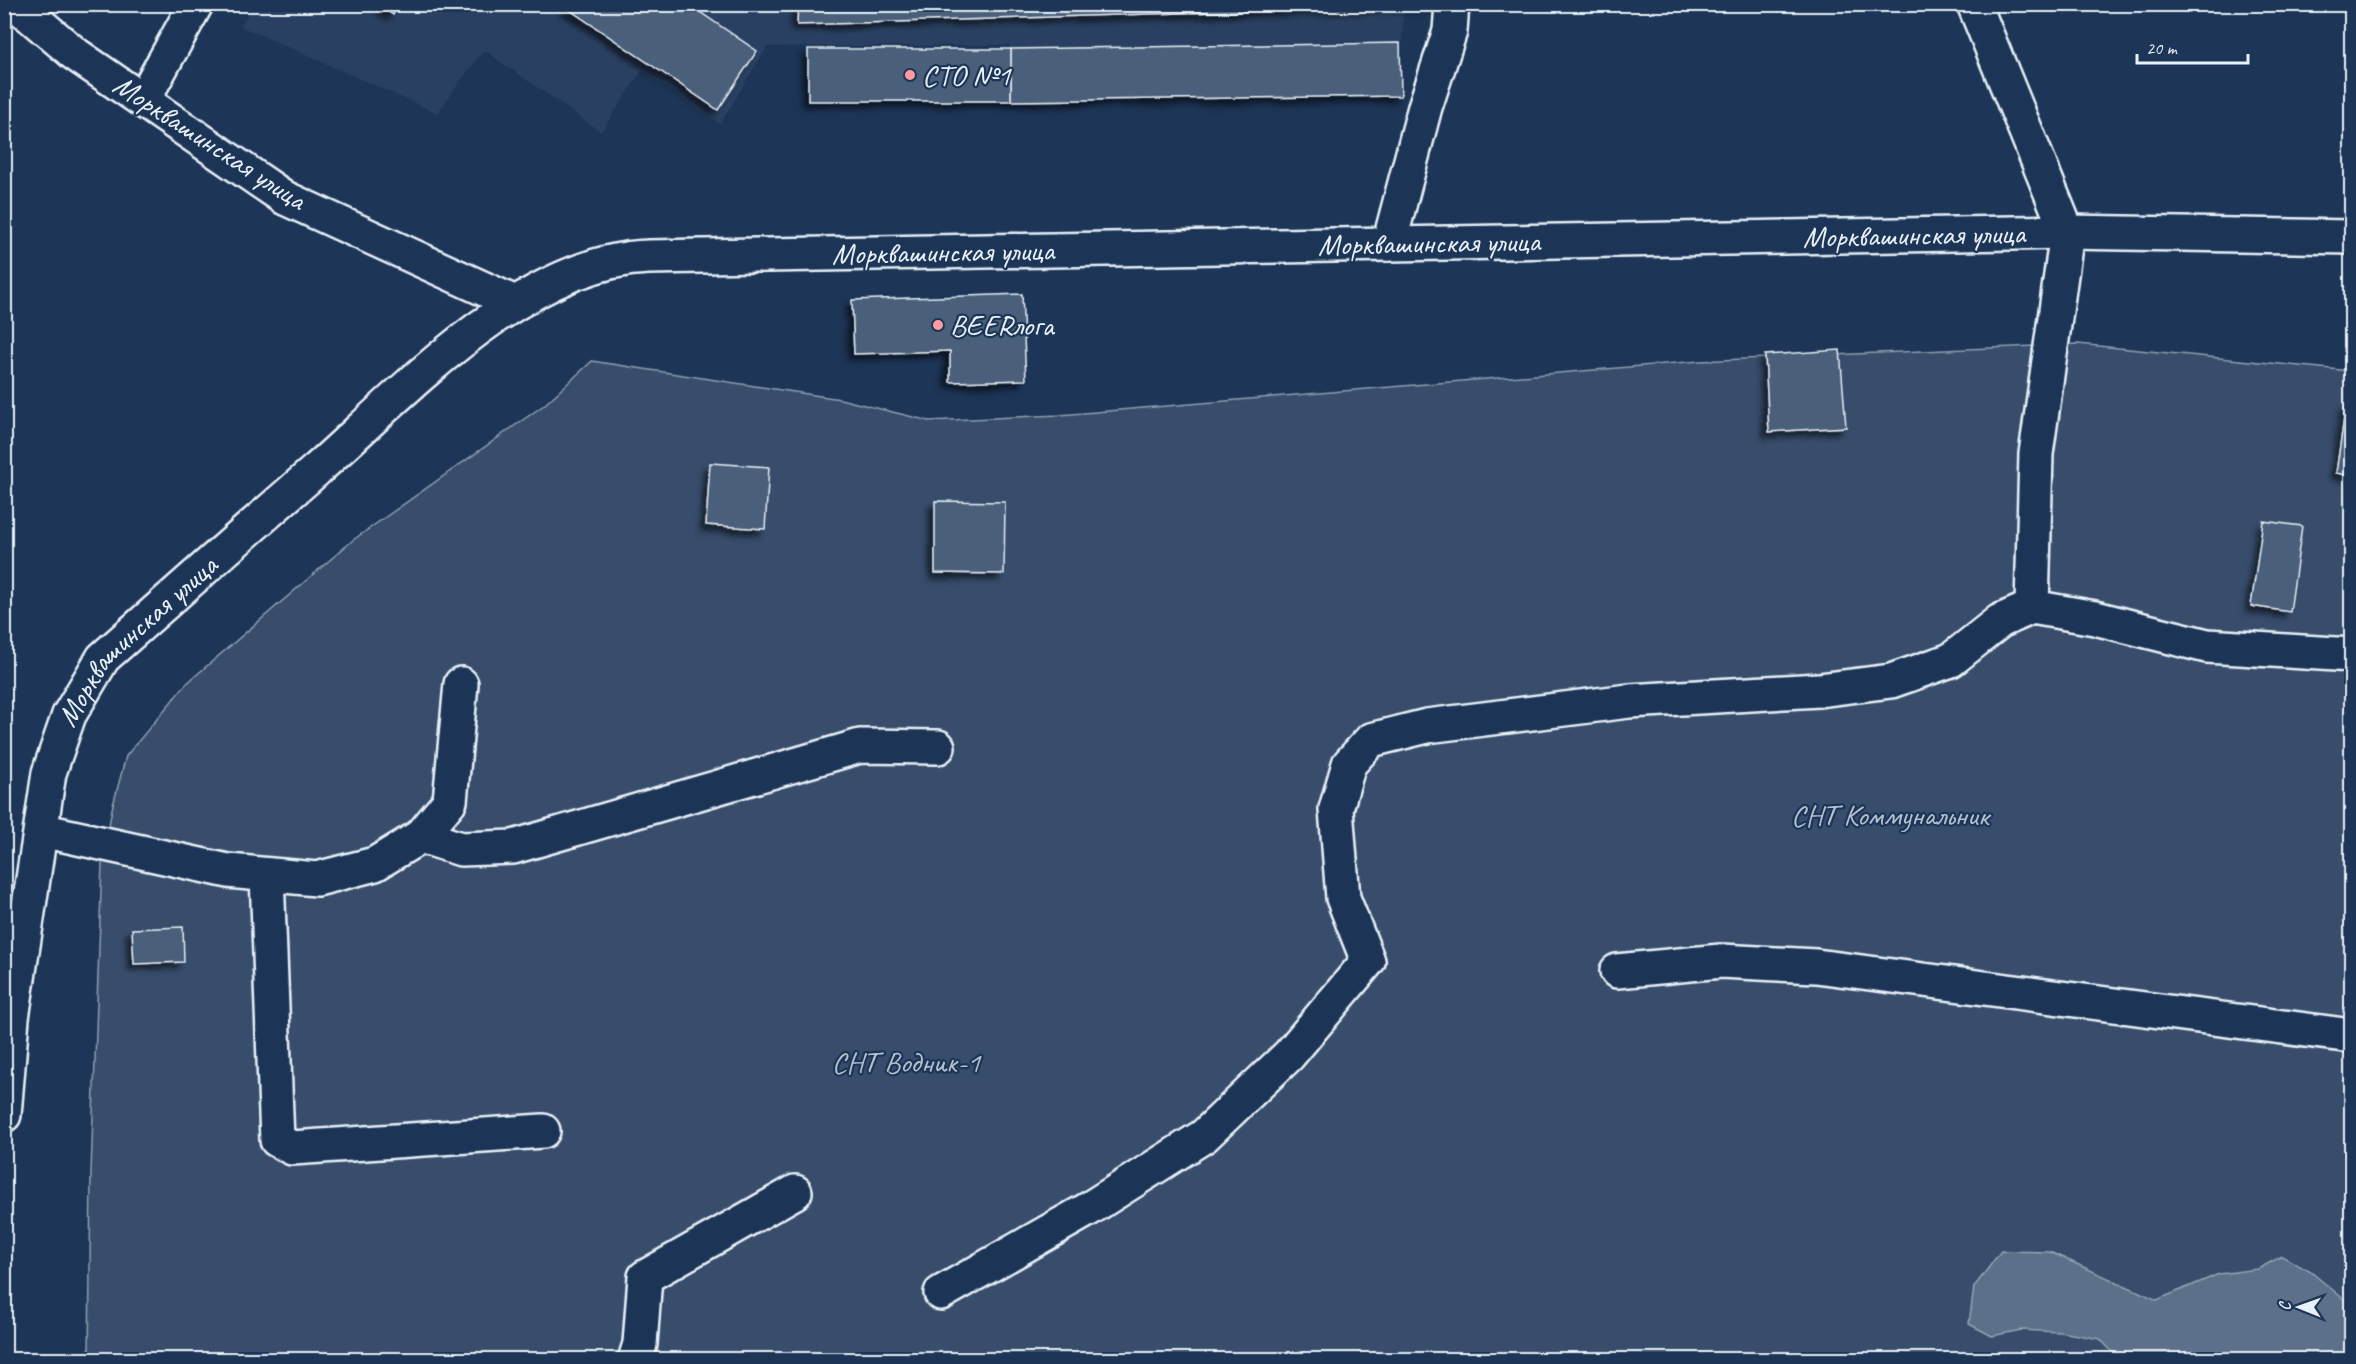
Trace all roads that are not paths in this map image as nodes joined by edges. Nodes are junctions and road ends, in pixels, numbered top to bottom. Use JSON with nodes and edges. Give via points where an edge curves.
{"nodes":[{"id":1,"x":16,"y":4,"type":"edge"},
{"id":2,"x":196,"y":4,"type":"edge"},
{"id":3,"x":1452,"y":4,"type":"edge"},
{"id":4,"x":1974,"y":4,"type":"edge"},
{"id":5,"x":143,"y":100,"type":"junction"},
{"id":6,"x":2067,"y":232,"type":"junction"},
{"id":7,"x":2352,"y":237,"type":"edge"},
{"id":8,"x":1389,"y":244,"type":"junction"},
{"id":9,"x":515,"y":303,"type":"junction"},
{"id":10,"x":2032,"y":607,"type":"junction"},
{"id":11,"x":2352,"y":656,"type":"edge"},
{"id":12,"x":461,"y":684,"type":"dead end"},
{"id":13,"x":938,"y":747,"type":"dead end"},
{"id":14,"x":41,"y":830,"type":"junction"},
{"id":15,"x":421,"y":836,"type":"junction"},
{"id":16,"x":267,"y":875,"type":"junction"},
{"id":17,"x":1617,"y":971,"type":"dead end"},
{"id":18,"x":2352,"y":1036,"type":"edge"},
{"id":19,"x":4,"y":1114,"type":"edge"},
{"id":20,"x":543,"y":1131,"type":"dead end"},
{"id":21,"x":795,"y":1192,"type":"dead end"},
{"id":22,"x":941,"y":1293,"type":"dead end"},
{"id":23,"x":635,"y":1359,"type":"edge"}],
"edges":[{"from":1,"to":5,"type":"street","name":"Морквашинская улица","via":[[75,54]]},
{"from":2,"to":5,"type":"street"},
{"from":3,"to":8,"type":"street","via":[[1450,31],[1425,107]]},
{"from":4,"to":6,"type":"street"},
{"from":5,"to":9,"type":"street","name":"Морквашинская улица","via":[[285,198]]},
{"from":6,"to":7,"type":"street","name":"Морквашинская улица"},
{"from":6,"to":8,"type":"street","name":"Морквашинская улица"},
{"from":6,"to":10,"type":"street","via":[[2036,454]]},
{"from":8,"to":9,"type":"street","name":"Морквашинская улица","via":[[631,258],[572,273]]},
{"from":9,"to":14,"type":"street","name":"Морквашинская улица","via":[[452,349],[103,658],[69,715],[49,773]]},
{"from":10,"to":11,"type":"street","via":[[2207,646]]},
{"from":10,"to":22,"type":"street","via":[[2000,621],[1951,660],[1891,681],[1819,690],[1629,701],[1427,726],[1371,740],[1349,764],[1336,809],[1343,898],[1368,961],[1289,1055],[1204,1136],[1087,1210]]},
{"from":12,"to":15,"type":"street","via":[[450,801]]},
{"from":13,"to":15,"type":"street","via":[[860,746],[513,847],[461,849]]},
{"from":14,"to":16,"type":"street","via":[[228,871]]},
{"from":14,"to":19,"type":"street","name":"Морквашинская улица","via":[[12,1018]]},
{"from":15,"to":16,"type":"street","via":[[375,864],[317,879]]},
{"from":16,"to":20,"type":"street","via":[[277,1140],[292,1148]]},
{"from":17,"to":18,"type":"street","via":[[1721,961],[1816,966]]},
{"from":21,"to":23,"type":"street","via":[[645,1277],[640,1344]]}]}
